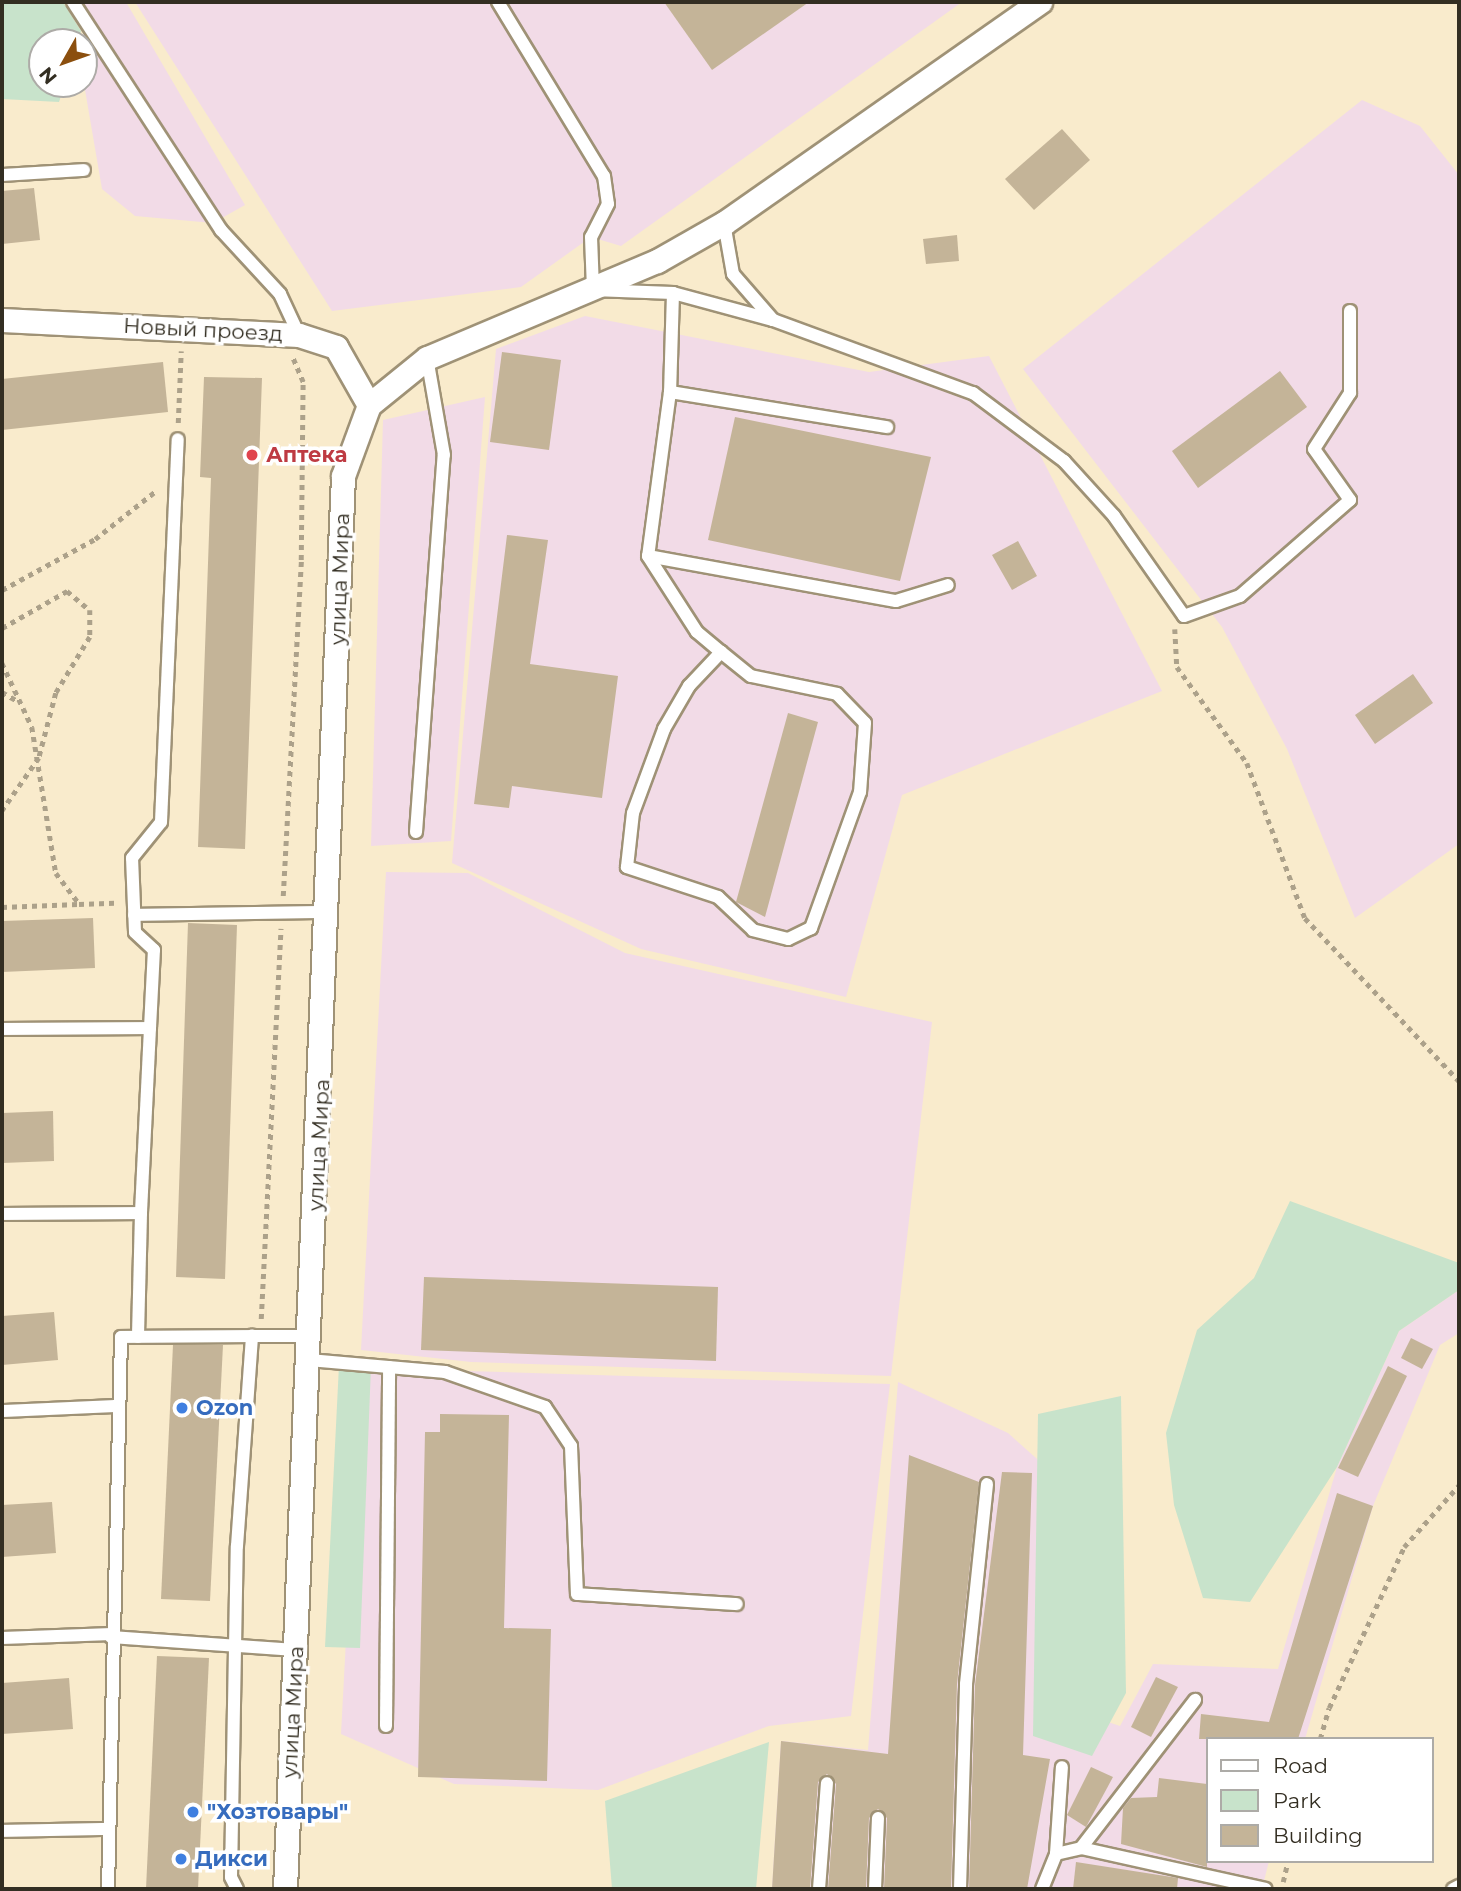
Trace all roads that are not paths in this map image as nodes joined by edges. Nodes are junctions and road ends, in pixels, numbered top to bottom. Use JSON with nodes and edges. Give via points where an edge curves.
{"nodes":[{"id":1,"x":73,"y":2,"type":"edge"},
{"id":2,"x":498,"y":2,"type":"edge"},
{"id":3,"x":1040,"y":2,"type":"edge"},
{"id":4,"x":84,"y":170,"type":"dead end"},
{"id":5,"x":2,"y":175,"type":"edge"},
{"id":6,"x":724,"y":223,"type":"junction"},
{"id":7,"x":593,"y":290,"type":"junction"},
{"id":8,"x":673,"y":293,"type":"junction"},
{"id":9,"x":1350,"y":311,"type":"dead end"},
{"id":10,"x":2,"y":320,"type":"edge"},
{"id":11,"x":773,"y":320,"type":"junction"},
{"id":12,"x":291,"y":335,"type":"junction"},
{"id":13,"x":427,"y":358,"type":"junction"},
{"id":14,"x":670,"y":392,"type":"junction"},
{"id":15,"x":369,"y":405,"type":"junction"},
{"id":16,"x":887,"y":427,"type":"dead end"},
{"id":17,"x":178,"y":439,"type":"road end"},
{"id":18,"x":648,"y":556,"type":"junction"},
{"id":19,"x":948,"y":585,"type":"dead end"},
{"id":20,"x":721,"y":652,"type":"junction"},
{"id":21,"x":416,"y":832,"type":"dead end"},
{"id":22,"x":134,"y":909,"type":"junction"},
{"id":23,"x":328,"y":912,"type":"junction"},
{"id":24,"x":150,"y":1028,"type":"junction"},
{"id":25,"x":2,"y":1029,"type":"edge"},
{"id":26,"x":141,"y":1213,"type":"junction"},
{"id":27,"x":2,"y":1214,"type":"edge"},
{"id":28,"x":256,"y":1336,"type":"junction"},
{"id":29,"x":310,"y":1336,"type":"junction"},
{"id":30,"x":138,"y":1337,"type":"junction"},
{"id":31,"x":309,"y":1360,"type":"junction"},
{"id":32,"x":389,"y":1367,"type":"junction"},
{"id":33,"x":115,"y":1406,"type":"junction"},
{"id":34,"x":2,"y":1411,"type":"edge"},
{"id":35,"x":987,"y":1484,"type":"dead end"},
{"id":36,"x":737,"y":1604,"type":"dead end"},
{"id":37,"x":111,"y":1636,"type":"junction"},
{"id":38,"x":2,"y":1638,"type":"edge"},
{"id":39,"x":234,"y":1645,"type":"junction"},
{"id":40,"x":296,"y":1650,"type":"junction"},
{"id":41,"x":1195,"y":1700,"type":"dead end"},
{"id":42,"x":386,"y":1726,"type":"dead end"},
{"id":43,"x":1062,"y":1767,"type":"dead end"},
{"id":44,"x":827,"y":1783,"type":"dead end"},
{"id":45,"x":878,"y":1818,"type":"dead end"},
{"id":46,"x":108,"y":1829,"type":"junction"},
{"id":47,"x":2,"y":1831,"type":"edge"},
{"id":48,"x":1081,"y":1848,"type":"junction"},
{"id":49,"x":1056,"y":1854,"type":"junction"},
{"id":50,"x":1459,"y":1886,"type":"edge"},
{"id":51,"x":107,"y":1889,"type":"edge"},
{"id":52,"x":237,"y":1889,"type":"edge"},
{"id":53,"x":285,"y":1889,"type":"edge"},
{"id":54,"x":819,"y":1889,"type":"edge"},
{"id":55,"x":875,"y":1889,"type":"edge"},
{"id":56,"x":960,"y":1889,"type":"edge"},
{"id":57,"x":1042,"y":1889,"type":"edge"},
{"id":58,"x":1266,"y":1889,"type":"edge"},
{"id":59,"x":1452,"y":1889,"type":"edge"}],
"edges":[{"from":1,"to":12,"type":"lane","via":[[221,230],[280,294]]},
{"from":2,"to":7,"type":"lane","via":[[604,176],[608,204],[591,237]]},
{"from":3,"to":6,"type":"street"},
{"from":4,"to":5,"type":"lane"},
{"from":6,"to":7,"type":"street"},
{"from":6,"to":11,"type":"lane","via":[[733,274]]},
{"from":7,"to":8,"type":"lane"},
{"from":7,"to":13,"type":"street"},
{"from":8,"to":11,"type":"lane"},
{"from":8,"to":14,"type":"lane"},
{"from":9,"to":11,"type":"lane","via":[[1350,393],[1314,449],[1350,499],[1240,596],[1184,616],[1114,516],[1022,425],[973,393]]},
{"from":10,"to":12,"type":"street","name":"Новый проезд"},
{"from":12,"to":15,"type":"street","name":"Новый проезд","via":[[336,347]]},
{"from":13,"to":15,"type":"street"},
{"from":13,"to":21,"type":"lane","via":[[444,455]]},
{"from":14,"to":16,"type":"lane"},
{"from":14,"to":18,"type":"lane"},
{"from":15,"to":23,"type":"street","name":"улица Мира","via":[[343,476]]},
{"from":17,"to":22,"type":"lane","via":[[161,822],[132,858]]},
{"from":18,"to":19,"type":"lane","via":[[896,601]]},
{"from":18,"to":20,"type":"lane","via":[[697,632]]},
{"from":20,"to":20,"type":"lane","via":[[751,676],[836,694],[865,723],[856,804],[811,928],[788,939],[753,930],[718,897],[627,867],[633,813],[664,729],[689,686]]},
{"from":22,"to":23,"type":"lane"},
{"from":22,"to":24,"type":"lane","via":[[135,932],[154,950]]},
{"from":23,"to":29,"type":"street","name":"улица Мира"},
{"from":24,"to":25,"type":"lane"},
{"from":24,"to":26,"type":"lane"},
{"from":26,"to":27,"type":"lane"},
{"from":26,"to":30,"type":"lane"},
{"from":28,"to":29,"type":"lane"},
{"from":28,"to":30,"type":"lane"},
{"from":28,"to":39,"type":"lane"},
{"from":29,"to":31,"type":"street","name":"улица Мира"},
{"from":30,"to":33,"type":"lane","via":[[121,1337]]},
{"from":31,"to":32,"type":"lane"},
{"from":31,"to":40,"type":"street","name":"улица Мира"},
{"from":32,"to":36,"type":"lane","via":[[445,1372],[545,1407],[570,1446],[577,1594]]},
{"from":32,"to":42,"type":"lane"},
{"from":33,"to":34,"type":"lane"},
{"from":33,"to":37,"type":"lane"},
{"from":35,"to":56,"type":"lane","via":[[966,1684]]},
{"from":37,"to":38,"type":"lane"},
{"from":37,"to":39,"type":"lane"},
{"from":37,"to":46,"type":"lane"},
{"from":39,"to":40,"type":"lane"},
{"from":39,"to":52,"type":"lane","via":[[230,1877]]},
{"from":40,"to":53,"type":"street","name":"улица Мира"},
{"from":41,"to":48,"type":"lane"},
{"from":43,"to":49,"type":"lane"},
{"from":44,"to":54,"type":"lane"},
{"from":45,"to":55,"type":"lane"},
{"from":46,"to":47,"type":"lane"},
{"from":46,"to":51,"type":"lane"},
{"from":48,"to":49,"type":"lane"},
{"from":48,"to":58,"type":"lane"},
{"from":49,"to":57,"type":"lane"},
{"from":50,"to":59,"type":"lane"}]}
